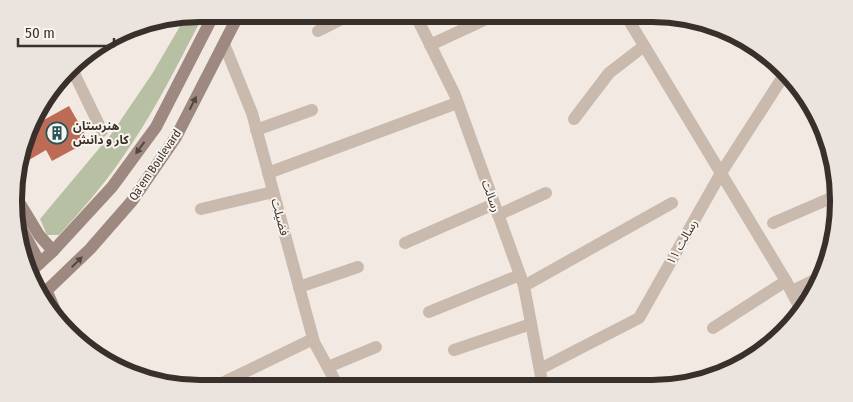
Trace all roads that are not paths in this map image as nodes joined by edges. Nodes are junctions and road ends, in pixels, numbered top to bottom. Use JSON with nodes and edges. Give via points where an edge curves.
{"nodes":[{"id":1,"x":479,"y":22,"type":"edge"},
{"id":2,"x":629,"y":22,"type":"edge"},
{"id":3,"x":209,"y":23,"type":"edge"},
{"id":4,"x":235,"y":23,"type":"edge"},
{"id":5,"x":335,"y":23,"type":"edge"},
{"id":6,"x":419,"y":23,"type":"edge"},
{"id":7,"x":318,"y":31,"type":"dead end"},
{"id":8,"x":224,"y":44,"type":"junction"},
{"id":9,"x":430,"y":45,"type":"junction"},
{"id":10,"x":644,"y":46,"type":"junction"},
{"id":11,"x":75,"y":75,"type":"edge"},
{"id":12,"x":782,"y":79,"type":"edge"},
{"id":13,"x":458,"y":103,"type":"junction"},
{"id":14,"x":312,"y":110,"type":"dead end"},
{"id":15,"x":574,"y":119,"type":"dead end"},
{"id":16,"x":256,"y":130,"type":"junction"},
{"id":17,"x":102,"y":131,"type":"dead end"},
{"id":18,"x":268,"y":173,"type":"junction"},
{"id":19,"x":721,"y":173,"type":"junction"},
{"id":20,"x":273,"y":192,"type":"junction"},
{"id":21,"x":546,"y":194,"type":"dead end"},
{"id":22,"x":830,"y":198,"type":"edge"},
{"id":23,"x":672,"y":203,"type":"dead end"},
{"id":24,"x":23,"y":208,"type":"edge"},
{"id":25,"x":201,"y":209,"type":"dead end"},
{"id":26,"x":496,"y":210,"type":"junction"},
{"id":27,"x":773,"y":223,"type":"dead end"},
{"id":28,"x":27,"y":239,"type":"edge"},
{"id":29,"x":405,"y":243,"type":"dead end"},
{"id":30,"x":53,"y":251,"type":"junction"},
{"id":31,"x":40,"y":263,"type":"junction"},
{"id":32,"x":35,"y":267,"type":"edge"},
{"id":33,"x":358,"y":267,"type":"dead end"},
{"id":34,"x":812,"y":280,"type":"edge"},
{"id":35,"x":522,"y":281,"type":"junction"},
{"id":36,"x":789,"y":286,"type":"junction"},
{"id":37,"x":299,"y":287,"type":"junction"},
{"id":38,"x":47,"y":291,"type":"edge"},
{"id":39,"x":798,"y":304,"type":"edge"},
{"id":40,"x":429,"y":312,"type":"dead end"},
{"id":41,"x":531,"y":324,"type":"junction"},
{"id":42,"x":713,"y":328,"type":"dead end"},
{"id":43,"x":313,"y":339,"type":"junction"},
{"id":44,"x":376,"y":347,"type":"dead end"},
{"id":45,"x":454,"y":350,"type":"dead end"},
{"id":46,"x":328,"y":367,"type":"junction"},
{"id":47,"x":540,"y":370,"type":"junction"},
{"id":48,"x":228,"y":380,"type":"edge"},
{"id":49,"x":335,"y":380,"type":"edge"},
{"id":50,"x":542,"y":380,"type":"edge"}],
"edges":[{"from":1,"to":9,"type":"street"},
{"from":2,"to":10,"type":"street"},
{"from":3,"to":30,"type":"main road","name":"Qa'em Boulevard","one_way":true,"via":[[156,127],[112,187]]},
{"from":4,"to":8,"type":"main road","name":"Qa'em Boulevard"},
{"from":5,"to":7,"type":"street"},
{"from":6,"to":9,"type":"street","name":"رسالت"},
{"from":8,"to":16,"type":"street","name":"فضیلت"},
{"from":38,"to":8,"type":"main road","name":"Qa'em Boulevard","one_way":true,"via":[[132,202],[176,137]]},
{"from":9,"to":13,"type":"street","name":"رسالت"},
{"from":10,"to":15,"type":"street","via":[[609,73]]},
{"from":10,"to":19,"type":"street"},
{"from":11,"to":17,"type":"street"},
{"from":12,"to":19,"type":"street","name":"رسالت ۱۱"},
{"from":13,"to":18,"type":"street"},
{"from":13,"to":26,"type":"street","name":"رسالت"},
{"from":14,"to":16,"type":"street"},
{"from":16,"to":18,"type":"street","name":"فضیلت"},
{"from":18,"to":20,"type":"street","name":"فضیلت"},
{"from":19,"to":36,"type":"street"},
{"from":19,"to":47,"type":"street","name":"رسالت ۱۱","via":[[639,318]]},
{"from":20,"to":25,"type":"street"},
{"from":20,"to":37,"type":"street","name":"فضیلت"},
{"from":21,"to":26,"type":"street"},
{"from":22,"to":27,"type":"street"},
{"from":23,"to":35,"type":"street"},
{"from":24,"to":30,"type":"main road"},
{"from":26,"to":29,"type":"street"},
{"from":26,"to":35,"type":"street","name":"رسالت"},
{"from":28,"to":31,"type":"main road"},
{"from":30,"to":31,"type":"main road","name":"Qa'em Boulevard"},
{"from":31,"to":32,"type":"main road","name":"Qa'em Boulevard"},
{"from":33,"to":37,"type":"street"},
{"from":34,"to":36,"type":"street"},
{"from":35,"to":40,"type":"street"},
{"from":35,"to":41,"type":"street","name":"رسالت"},
{"from":36,"to":39,"type":"street"},
{"from":36,"to":42,"type":"street"},
{"from":37,"to":43,"type":"street","name":"فضیلت"},
{"from":41,"to":45,"type":"street"},
{"from":41,"to":47,"type":"street","name":"رسالت"},
{"from":43,"to":46,"type":"street","name":"فضیلت"},
{"from":43,"to":48,"type":"street"},
{"from":44,"to":46,"type":"street"},
{"from":46,"to":49,"type":"street","name":"فضیلت"},
{"from":47,"to":50,"type":"street","name":"رسالت"}]}
